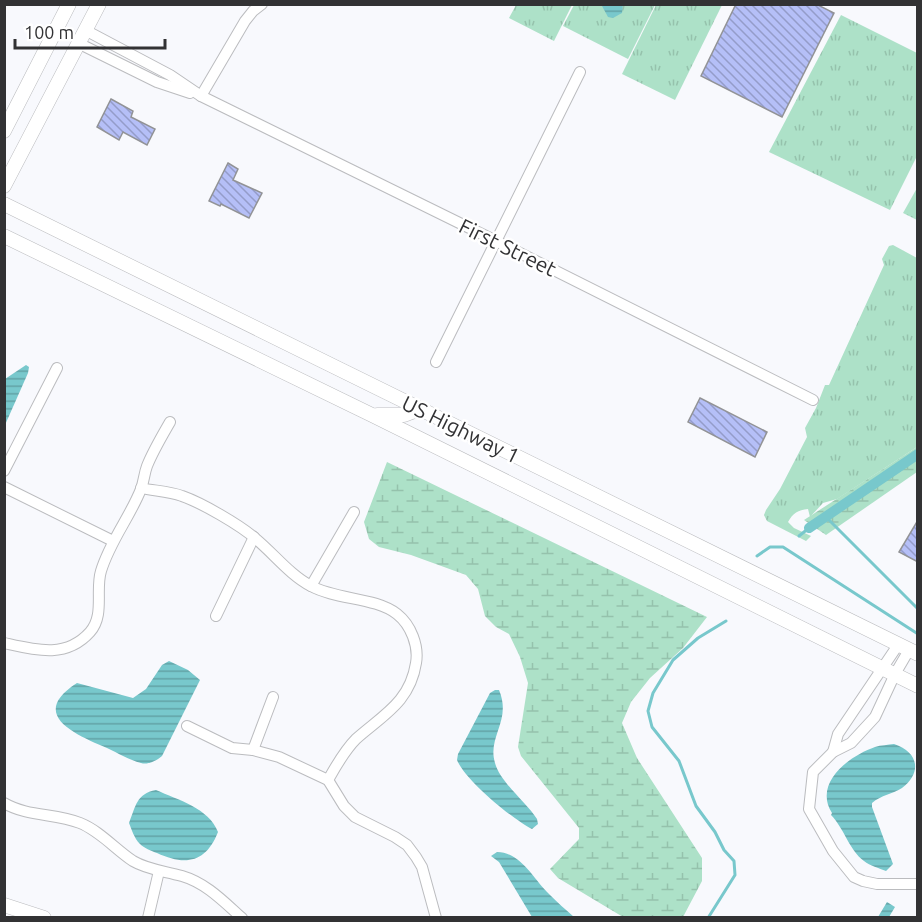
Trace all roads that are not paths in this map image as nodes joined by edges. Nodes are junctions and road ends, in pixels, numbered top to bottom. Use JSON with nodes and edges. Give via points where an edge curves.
{"nodes":[{"id":1,"x":69,"y":4,"type":"edge"},
{"id":2,"x":99,"y":4,"type":"edge"},
{"id":3,"x":262,"y":4,"type":"edge"},
{"id":4,"x":85,"y":30,"type":"junction"},
{"id":5,"x":78,"y":43,"type":"junction"},
{"id":6,"x":580,"y":72,"type":"dead end"},
{"id":7,"x":201,"y":96,"type":"junction"},
{"id":8,"x":4,"y":131,"type":"edge"},
{"id":9,"x":4,"y":186,"type":"edge"},
{"id":10,"x":4,"y":204,"type":"edge"},
{"id":11,"x":4,"y":236,"type":"edge"},
{"id":12,"x":496,"y":241,"type":"junction"},
{"id":13,"x":436,"y":362,"type":"dead end"},
{"id":14,"x":57,"y":368,"type":"dead end"},
{"id":15,"x":813,"y":400,"type":"dead end"},
{"id":16,"x":420,"y":409,"type":"junction"},
{"id":17,"x":372,"y":414,"type":"junction"},
{"id":18,"x":170,"y":422,"type":"dead end"},
{"id":19,"x":4,"y":471,"type":"edge"},
{"id":20,"x":4,"y":487,"type":"edge"},
{"id":21,"x":141,"y":488,"type":"junction"},
{"id":22,"x":354,"y":512,"type":"dead end"},
{"id":23,"x":254,"y":537,"type":"junction"},
{"id":24,"x":113,"y":541,"type":"junction"},
{"id":25,"x":311,"y":586,"type":"junction"},
{"id":26,"x":216,"y":616,"type":"dead end"},
{"id":27,"x":4,"y":643,"type":"edge"},
{"id":28,"x":908,"y":650,"type":"edge"},
{"id":29,"x":889,"y":671,"type":"junction"},
{"id":30,"x":918,"y":686,"type":"edge"},
{"id":31,"x":273,"y":697,"type":"dead end"},
{"id":32,"x":187,"y":726,"type":"dead end"},
{"id":33,"x":254,"y":750,"type":"junction"},
{"id":34,"x":833,"y":752,"type":"junction"},
{"id":35,"x":328,"y":780,"type":"junction"},
{"id":36,"x":4,"y":803,"type":"edge"},
{"id":37,"x":159,"y":871,"type":"junction"},
{"id":38,"x":918,"y":884,"type":"edge"},
{"id":39,"x":4,"y":905,"type":"edge"},
{"id":40,"x":44,"y":918,"type":"edge"},
{"id":41,"x":148,"y":918,"type":"edge"},
{"id":42,"x":242,"y":918,"type":"edge"},
{"id":43,"x":436,"y":918,"type":"edge"}],
"edges":[{"from":1,"to":8,"type":"main road"},
{"from":2,"to":4,"type":"main road"},
{"from":3,"to":7,"type":"street","via":[[245,21]]},
{"from":4,"to":5,"type":"main road"},
{"from":4,"to":7,"type":"street","name":"First Street"},
{"from":5,"to":7,"type":"street","name":"First Street","via":[[157,82]]},
{"from":5,"to":9,"type":"main road"},
{"from":6,"to":12,"type":"street"},
{"from":7,"to":12,"type":"street","name":"First Street"},
{"from":10,"to":16,"type":"main road","name":"US Highway 1"},
{"from":11,"to":17,"type":"main road","name":"US Highway 1"},
{"from":12,"to":13,"type":"street"},
{"from":12,"to":15,"type":"street","name":"First Street"},
{"from":14,"to":19,"type":"street"},
{"from":16,"to":17,"type":"main road","via":[[404,415]]},
{"from":16,"to":28,"type":"main road","name":"US Highway 1"},
{"from":17,"to":29,"type":"main road","name":"US Highway 1"},
{"from":18,"to":21,"type":"street"},
{"from":20,"to":24,"type":"street"},
{"from":21,"to":23,"type":"street","via":[[181,495]]},
{"from":21,"to":24,"type":"street"},
{"from":22,"to":25,"type":"street"},
{"from":23,"to":25,"type":"street"},
{"from":23,"to":26,"type":"street"},
{"from":24,"to":27,"type":"street","via":[[100,573],[98,610],[90,632],[57,651]]},
{"from":25,"to":35,"type":"street","via":[[397,614],[410,629],[417,647],[416,663],[402,700],[344,753]]},
{"from":28,"to":29,"type":"street"},
{"from":29,"to":30,"type":"main road","name":"US Highway 1"},
{"from":29,"to":34,"type":"street","via":[[838,734]]},
{"from":29,"to":34,"type":"street","via":[[875,717],[851,743]]},
{"from":31,"to":33,"type":"street"},
{"from":32,"to":33,"type":"street","via":[[231,748]]},
{"from":33,"to":35,"type":"street"},
{"from":34,"to":38,"type":"street","via":[[813,772],[809,809],[833,851],[854,877],[863,881]]},
{"from":35,"to":43,"type":"street","via":[[355,817],[395,837],[416,857]]},
{"from":36,"to":37,"type":"street","via":[[25,813],[80,823],[135,862]]},
{"from":37,"to":41,"type":"street"},
{"from":37,"to":42,"type":"street","via":[[204,885]]},
{"from":39,"to":40,"type":"main road"}]}
